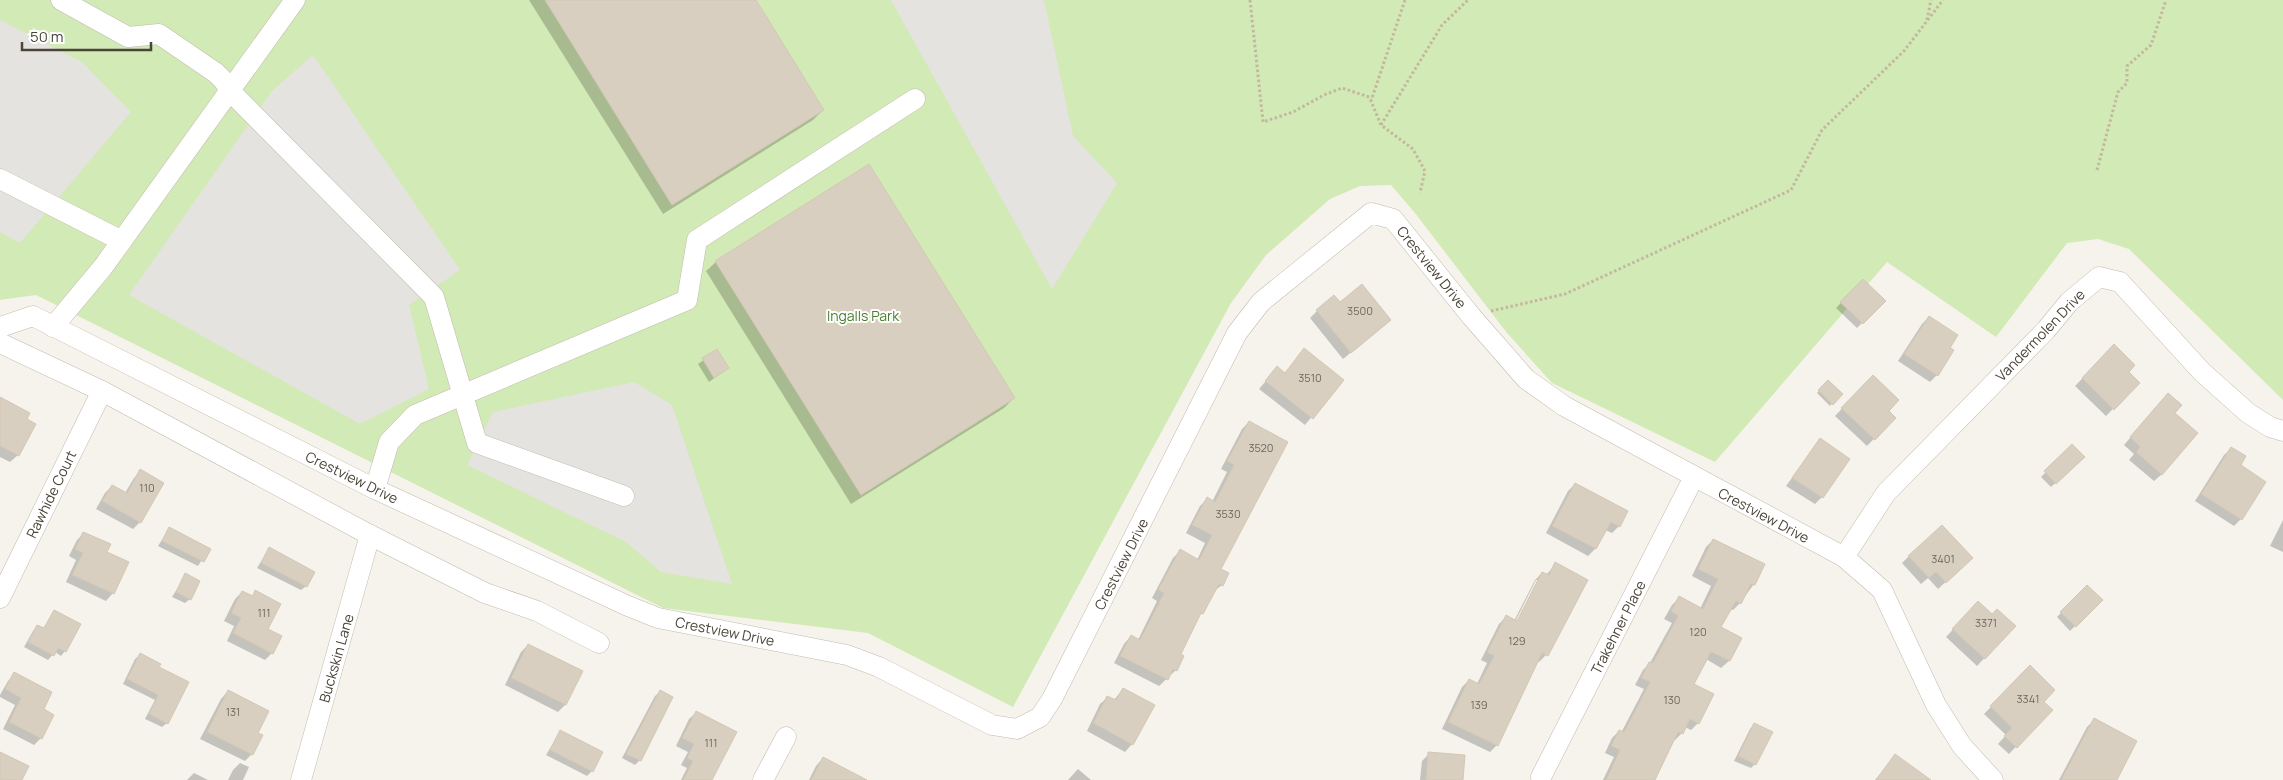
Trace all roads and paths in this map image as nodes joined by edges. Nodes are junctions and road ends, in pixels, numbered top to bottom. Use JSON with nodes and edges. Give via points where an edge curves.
{"nodes":[{"id":1,"x":61,"y":0,"type":"edge"},
{"id":2,"x":295,"y":0,"type":"edge"},
{"id":3,"x":1250,"y":0,"type":"edge"},
{"id":4,"x":1405,"y":0,"type":"edge"},
{"id":5,"x":1468,"y":0,"type":"edge"},
{"id":6,"x":1931,"y":0,"type":"edge"},
{"id":7,"x":1943,"y":0,"type":"edge"},
{"id":8,"x":2166,"y":0,"type":"edge"},
{"id":9,"x":1927,"y":21,"type":"junction"},
{"id":10,"x":230,"y":91,"type":"junction"},
{"id":11,"x":1372,"y":98,"type":"junction"},
{"id":12,"x":915,"y":99,"type":"dead end"},
{"id":13,"x":1381,"y":125,"type":"junction"},
{"id":14,"x":2097,"y":170,"type":"dead end"},
{"id":15,"x":0,"y":179,"type":"edge"},
{"id":16,"x":1420,"y":193,"type":"dead end"},
{"id":17,"x":122,"y":241,"type":"junction"},
{"id":18,"x":1471,"y":316,"type":"junction"},
{"id":19,"x":0,"y":327,"type":"edge"},
{"id":20,"x":53,"y":327,"type":"junction"},
{"id":21,"x":0,"y":344,"type":"edge"},
{"id":22,"x":102,"y":390,"type":"junction"},
{"id":23,"x":463,"y":395,"type":"junction"},
{"id":24,"x":2283,"y":431,"type":"edge"},
{"id":25,"x":1694,"y":478,"type":"junction"},
{"id":26,"x":375,"y":489,"type":"junction"},
{"id":27,"x":624,"y":496,"type":"dead end"},
{"id":28,"x":370,"y":535,"type":"junction"},
{"id":29,"x":1844,"y":557,"type":"junction"},
{"id":30,"x":0,"y":598,"type":"edge"},
{"id":31,"x":599,"y":643,"type":"dead end"},
{"id":32,"x":786,"y":737,"type":"dead end"},
{"id":33,"x":1541,"y":777,"type":"dead end"},
{"id":34,"x":301,"y":780,"type":"edge"},
{"id":35,"x":763,"y":780,"type":"edge"},
{"id":36,"x":1993,"y":780,"type":"edge"}],
"edges":[{"from":1,"to":10,"type":"street","via":[[128,37],[159,34],[216,73]]},
{"from":2,"to":10,"type":"street"},
{"from":3,"to":11,"type":"path","via":[[1263,122],[1293,112],[1342,88]]},
{"from":4,"to":11,"type":"path"},
{"from":5,"to":13,"type":"path","via":[[1442,26]]},
{"from":6,"to":9,"type":"path"},
{"from":7,"to":9,"type":"path"},
{"from":8,"to":14,"type":"path","via":[[2151,45],[2127,66],[2127,83],[2118,92]]},
{"from":9,"to":18,"type":"path","via":[[1904,50],[1822,130],[1792,190],[1565,294]]},
{"from":10,"to":17,"type":"street"},
{"from":10,"to":23,"type":"street","via":[[434,297]]},
{"from":11,"to":13,"type":"path"},
{"from":12,"to":23,"type":"street","via":[[697,240],[687,300]]},
{"from":13,"to":16,"type":"path","via":[[1413,149],[1425,171]]},
{"from":15,"to":17,"type":"street"},
{"from":17,"to":20,"type":"street"},
{"from":18,"to":25,"type":"street","name":"Crestview Drive","via":[[1526,379],[1556,401]]},
{"from":18,"to":26,"type":"street","name":"Crestview Drive","via":[[1393,219],[1370,213],[1261,302],[1237,333],[1052,700],[1040,717],[1018,729],[992,725],[879,667],[847,655],[658,618]]},
{"from":19,"to":20,"type":"street","name":"Crestview Drive","via":[[33,316]]},
{"from":20,"to":26,"type":"street","name":"Crestview Drive"},
{"from":21,"to":22,"type":"street"},
{"from":22,"to":28,"type":"street"},
{"from":22,"to":30,"type":"street","name":"Rawhide Court"},
{"from":23,"to":26,"type":"street","via":[[415,415],[389,442]]},
{"from":23,"to":27,"type":"street","via":[[478,443]]},
{"from":24,"to":29,"type":"street","name":"Vandermolen Drive","via":[[2248,413],[2202,372],[2120,282],[2099,277],[2069,302],[2046,330],[1886,494]]},
{"from":25,"to":29,"type":"street","name":"Crestview Drive"},
{"from":25,"to":33,"type":"street","name":"Trakehner Place"},
{"from":28,"to":31,"type":"street","via":[[485,593],[537,611]]},
{"from":28,"to":34,"type":"street","name":"Buckskin Lane"},
{"from":29,"to":36,"type":"street","name":"Crestview Drive","via":[[1882,590],[1936,705],[1962,746]]},
{"from":32,"to":35,"type":"street"}]}
